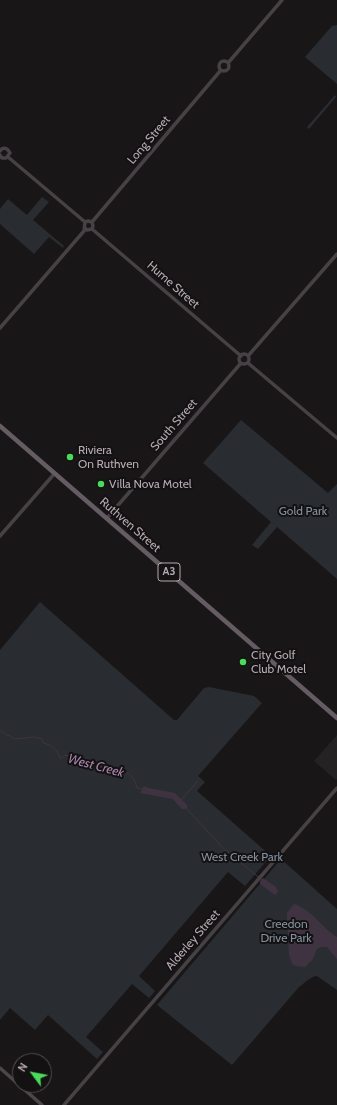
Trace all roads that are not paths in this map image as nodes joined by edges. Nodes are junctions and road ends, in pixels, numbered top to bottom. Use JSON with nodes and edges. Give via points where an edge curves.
{"nodes":[{"id":1,"x":282,"y":0,"type":"edge"},
{"id":2,"x":228,"y":63,"type":"junction"},
{"id":3,"x":221,"y":70,"type":"junction"},
{"id":4,"x":0,"y":150,"type":"edge"},
{"id":5,"x":0,"y":155,"type":"edge"},
{"id":6,"x":8,"y":157,"type":"junction"},
{"id":7,"x":85,"y":222,"type":"junction"},
{"id":8,"x":92,"y":222,"type":"junction"},
{"id":9,"x":85,"y":228,"type":"junction"},
{"id":10,"x":92,"y":229,"type":"junction"},
{"id":11,"x":337,"y":254,"type":"edge"},
{"id":12,"x":0,"y":328,"type":"edge"},
{"id":13,"x":241,"y":356,"type":"junction"},
{"id":14,"x":248,"y":356,"type":"junction"},
{"id":15,"x":248,"y":362,"type":"junction"},
{"id":16,"x":241,"y":363,"type":"junction"},
{"id":17,"x":0,"y":426,"type":"edge"},
{"id":18,"x":337,"y":438,"type":"edge"},
{"id":19,"x":55,"y":473,"type":"junction"},
{"id":20,"x":107,"y":518,"type":"junction"},
{"id":21,"x":0,"y":536,"type":"edge"},
{"id":22,"x":337,"y":718,"type":"edge"},
{"id":23,"x":337,"y":788,"type":"edge"},
{"id":24,"x":0,"y":1068,"type":"edge"},
{"id":25,"x":42,"y":1105,"type":"edge"},
{"id":26,"x":64,"y":1105,"type":"edge"}],
"edges":[{"from":1,"to":2,"type":"street"},
{"from":2,"to":3,"type":"street","via":[[228,69]]},
{"from":2,"to":3,"type":"street","via":[[220,63]]},
{"from":3,"to":8,"type":"street","name":"Long Street"},
{"from":4,"to":6,"type":"street","via":[[8,150]]},
{"from":5,"to":6,"type":"street","via":[[3,158]]},
{"from":6,"to":7,"type":"street"},
{"from":7,"to":8,"type":"street"},
{"from":7,"to":9,"type":"street"},
{"from":8,"to":10,"type":"street"},
{"from":9,"to":10,"type":"street"},
{"from":9,"to":12,"type":"street"},
{"from":10,"to":13,"type":"street","name":"Hume Street"},
{"from":11,"to":14,"type":"street"},
{"from":13,"to":14,"type":"street"},
{"from":13,"to":16,"type":"street"},
{"from":14,"to":15,"type":"street"},
{"from":15,"to":16,"type":"street"},
{"from":15,"to":18,"type":"street"},
{"from":16,"to":20,"type":"street","name":"South Street"},
{"from":17,"to":19,"type":"highway","name":"Ruthven Street","number":"A3"},
{"from":19,"to":20,"type":"highway","name":"Ruthven Street","number":"A3"},
{"from":19,"to":21,"type":"street"},
{"from":20,"to":22,"type":"highway","name":"Ruthven Street","number":"A3"},
{"from":23,"to":26,"type":"street","name":"Alderley Street"},
{"from":24,"to":25,"type":"main road"}]}
